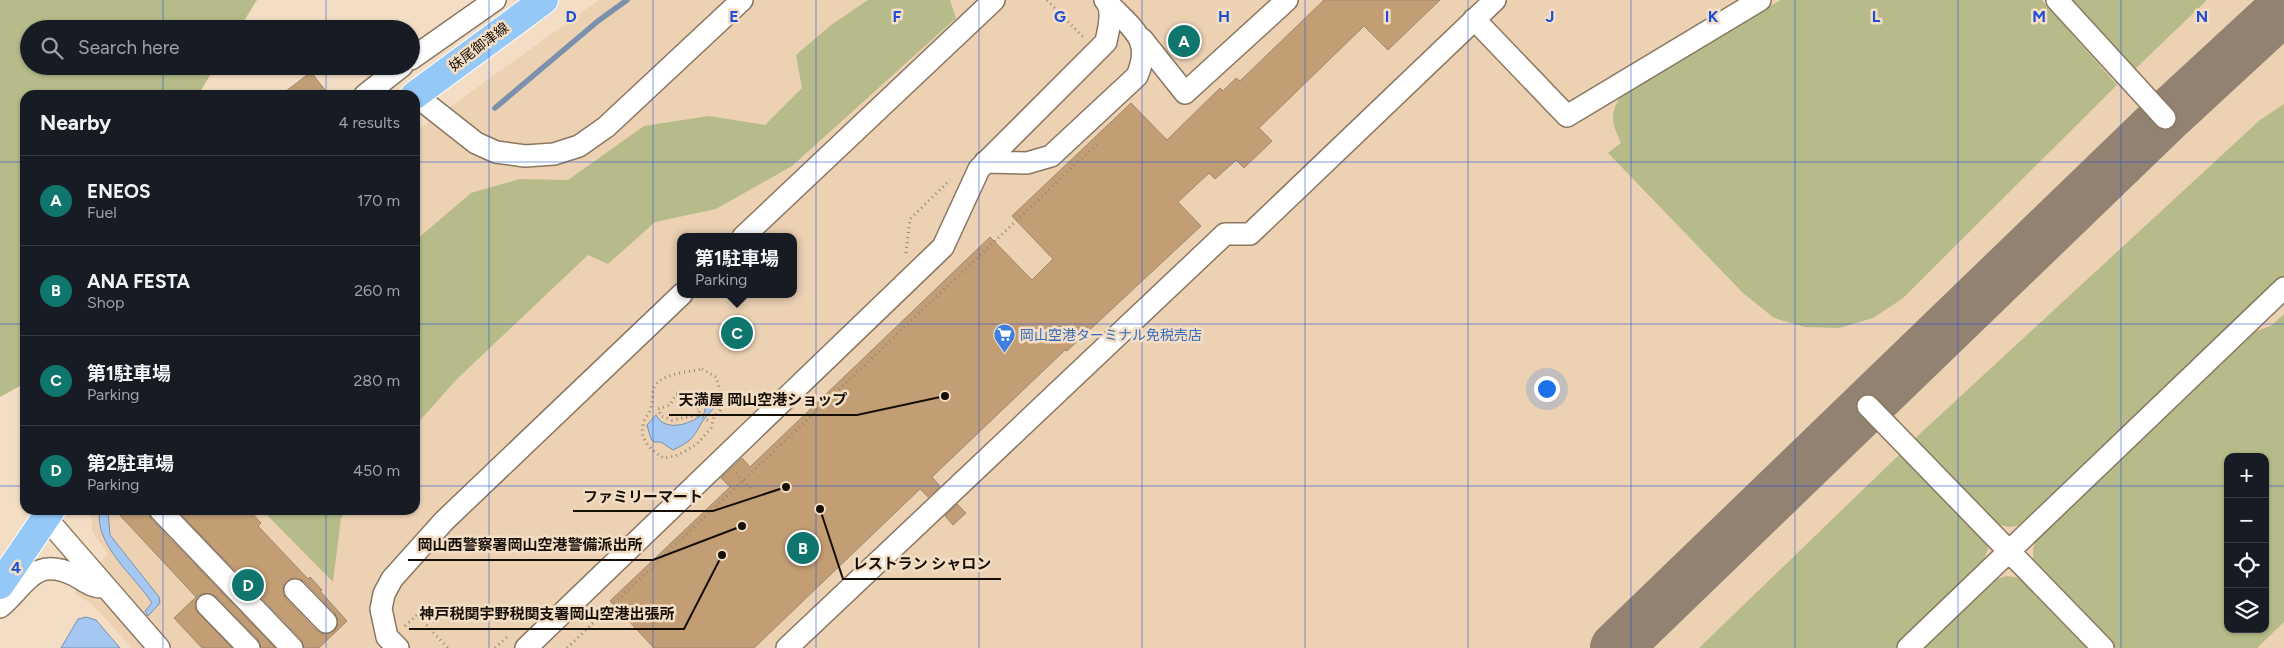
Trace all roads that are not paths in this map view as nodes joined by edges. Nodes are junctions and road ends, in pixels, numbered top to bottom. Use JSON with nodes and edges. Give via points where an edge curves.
{"nodes":[{"id":1,"x":495,"y":0,"type":"edge"},
{"id":2,"x":544,"y":0,"type":"edge"},
{"id":3,"x":742,"y":0,"type":"edge"},
{"id":4,"x":994,"y":0,"type":"edge"},
{"id":5,"x":1287,"y":0,"type":"edge"},
{"id":6,"x":1495,"y":0,"type":"edge"},
{"id":7,"x":1760,"y":0,"type":"edge"},
{"id":8,"x":2057,"y":0,"type":"edge"},
{"id":9,"x":1107,"y":2,"type":"edge"},
{"id":10,"x":1474,"y":20,"type":"junction"},
{"id":11,"x":1142,"y":39,"type":"junction"},
{"id":12,"x":420,"y":53,"type":"edge"},
{"id":13,"x":391,"y":75,"type":"edge"},
{"id":14,"x":402,"y":75,"type":"edge"},
{"id":15,"x":372,"y":90,"type":"edge"},
{"id":16,"x":412,"y":90,"type":"edge"},
{"id":17,"x":420,"y":91,"type":"edge"},
{"id":18,"x":420,"y":99,"type":"edge"},
{"id":19,"x":2165,"y":118,"type":"dead end"},
{"id":20,"x":985,"y":162,"type":"junction"},
{"id":21,"x":746,"y":233,"type":"edge"},
{"id":22,"x":2284,"y":288,"type":"edge"},
{"id":23,"x":678,"y":298,"type":"edge"},
{"id":24,"x":1868,"y":406,"type":"dead end"},
{"id":25,"x":48,"y":515,"type":"edge"},
{"id":26,"x":50,"y":515,"type":"edge"},
{"id":27,"x":165,"y":515,"type":"edge"},
{"id":28,"x":2009,"y":550,"type":"junction"},
{"id":29,"x":0,"y":585,"type":"edge"},
{"id":30,"x":104,"y":587,"type":"junction"},
{"id":31,"x":295,"y":590,"type":"dead end"},
{"id":32,"x":207,"y":605,"type":"dead end"},
{"id":33,"x":0,"y":607,"type":"edge"},
{"id":34,"x":326,"y":622,"type":"dead end"},
{"id":35,"x":393,"y":639,"type":"edge"},
{"id":36,"x":159,"y":648,"type":"edge"},
{"id":37,"x":249,"y":648,"type":"edge"},
{"id":38,"x":292,"y":648,"type":"edge"},
{"id":39,"x":526,"y":648,"type":"edge"},
{"id":40,"x":787,"y":648,"type":"edge"},
{"id":41,"x":1908,"y":648,"type":"edge"},
{"id":42,"x":2103,"y":648,"type":"edge"}],
"edges":[{"from":1,"to":12,"type":"street"},
{"from":2,"to":17,"type":"main road","name":"妹尾御津線"},
{"from":3,"to":18,"type":"street","via":[[606,127],[579,146],[554,154],[525,156],[496,152],[476,143]]},
{"from":4,"to":21,"type":"street"},
{"from":5,"to":11,"type":"street","via":[[1185,93]]},
{"from":6,"to":10,"type":"street"},
{"from":7,"to":10,"type":"street","via":[[1567,116]]},
{"from":8,"to":19,"type":"street"},
{"from":9,"to":11,"type":"street"},
{"from":9,"to":20,"type":"street","via":[[1110,23],[1106,42]]},
{"from":10,"to":40,"type":"street","via":[[1250,234],[1225,234]]},
{"from":11,"to":20,"type":"street","via":[[1143,61],[1136,76],[1051,156],[1027,163]]},
{"from":13,"to":15,"type":"street"},
{"from":14,"to":16,"type":"street"},
{"from":20,"to":39,"type":"street","via":[[973,178],[949,236],[933,257]]},
{"from":22,"to":28,"type":"street"},
{"from":23,"to":35,"type":"street","via":[[444,521],[392,580],[384,594],[381,609]]},
{"from":24,"to":28,"type":"street"},
{"from":25,"to":29,"type":"main road"},
{"from":26,"to":30,"type":"street"},
{"from":27,"to":38,"type":"street"},
{"from":28,"to":41,"type":"street"},
{"from":28,"to":42,"type":"street"},
{"from":30,"to":33,"type":"street","via":[[93,587],[64,570],[48,568],[23,581]]},
{"from":30,"to":36,"type":"street"},
{"from":31,"to":34,"type":"street"},
{"from":32,"to":37,"type":"street"}]}
